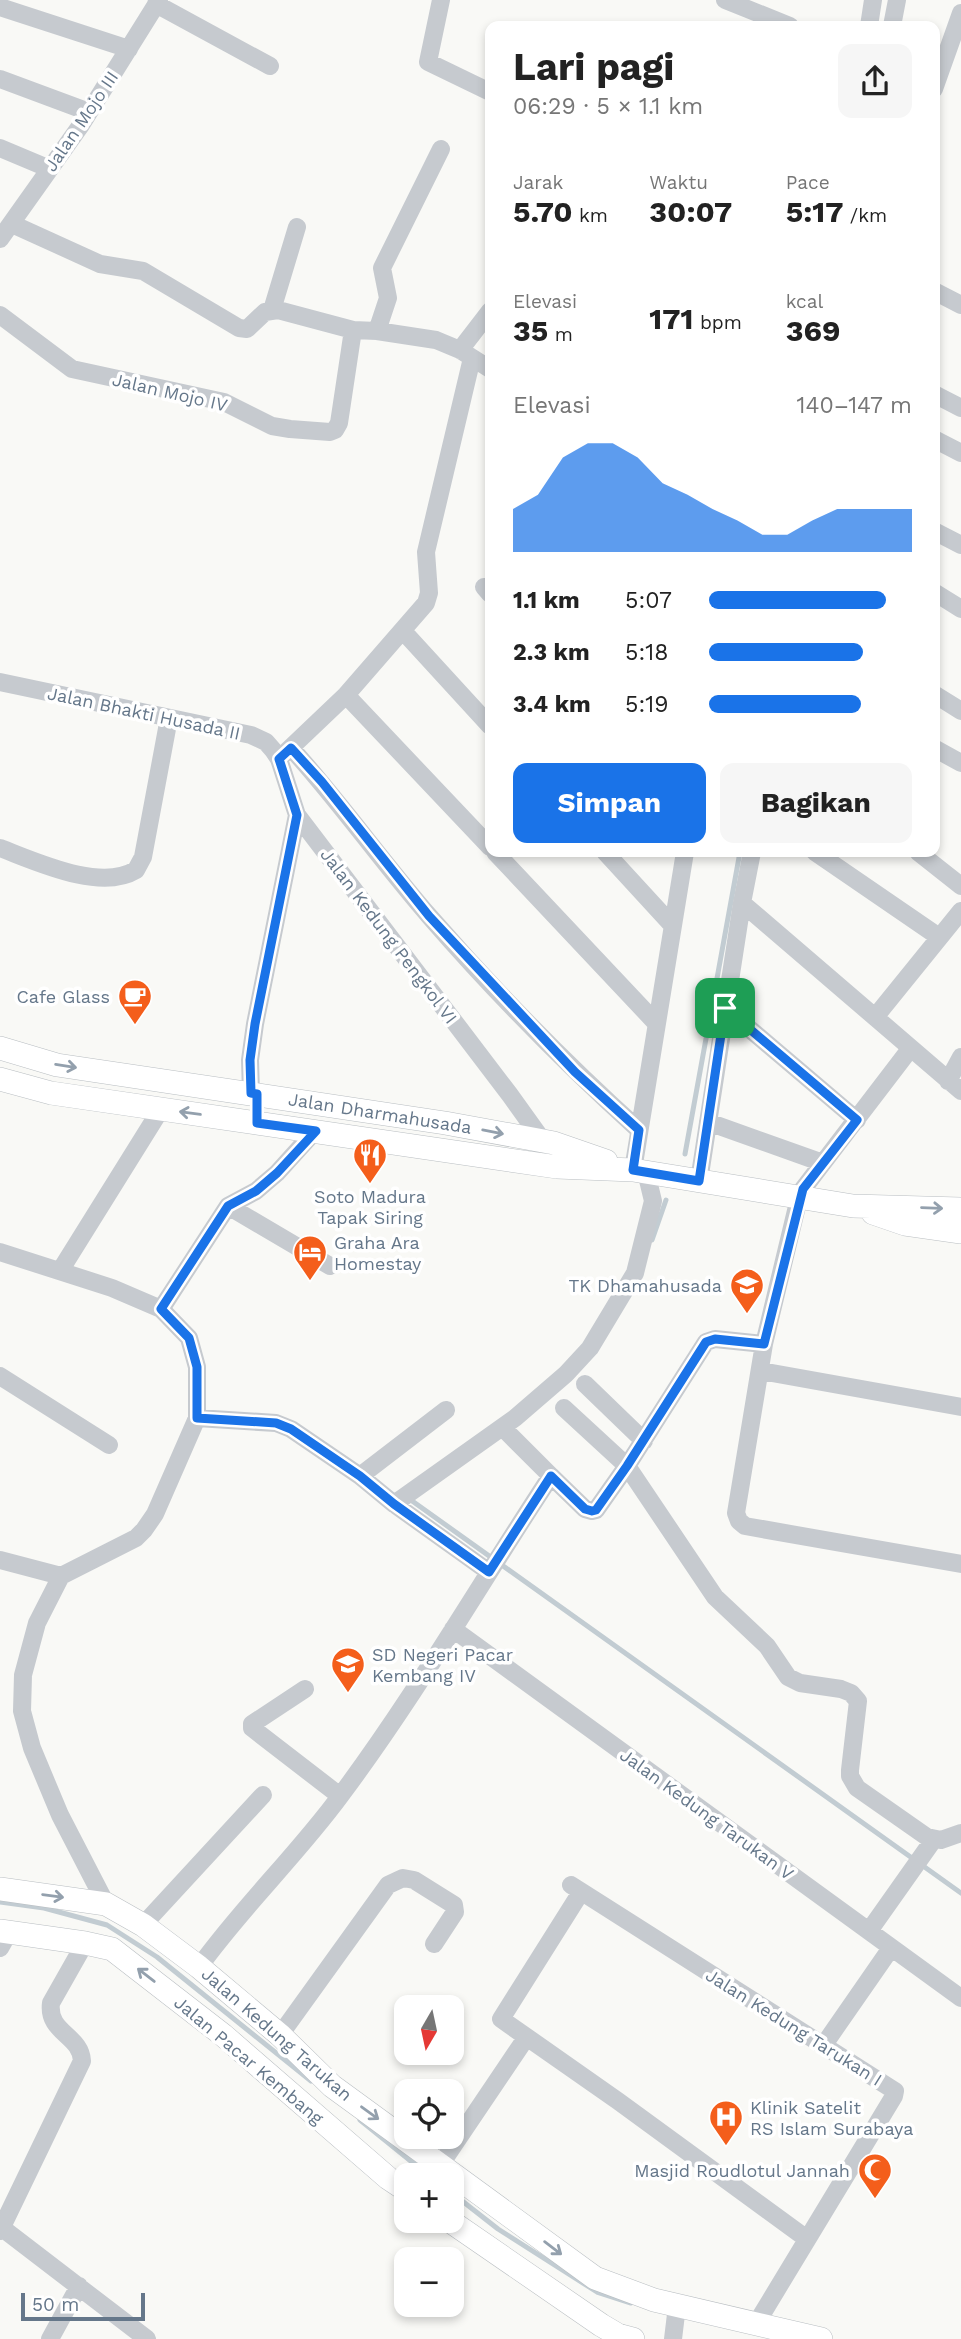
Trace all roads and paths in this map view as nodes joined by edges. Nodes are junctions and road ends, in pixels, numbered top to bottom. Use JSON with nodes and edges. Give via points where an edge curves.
{"nodes":[{"id":1,"x":440,"y":0,"type":"edge"},
{"id":2,"x":724,"y":0,"type":"edge"},
{"id":3,"x":873,"y":0,"type":"edge"},
{"id":4,"x":897,"y":0,"type":"edge"},
{"id":5,"x":158,"y":2,"type":"edge"},
{"id":6,"x":0,"y":7,"type":"edge"},
{"id":7,"x":961,"y":13,"type":"edge"},
{"id":8,"x":777,"y":21,"type":"edge"},
{"id":9,"x":870,"y":21,"type":"edge"},
{"id":10,"x":893,"y":21,"type":"edge"},
{"id":11,"x":129,"y":49,"type":"junction"},
{"id":12,"x":270,"y":66,"type":"dead end"},
{"id":13,"x":940,"y":72,"type":"edge"},
{"id":14,"x":0,"y":79,"type":"edge"},
{"id":15,"x":485,"y":90,"type":"edge"},
{"id":16,"x":89,"y":112,"type":"junction"},
{"id":17,"x":0,"y":148,"type":"edge"},
{"id":18,"x":441,"y":149,"type":"dead end"},
{"id":19,"x":50,"y":169,"type":"junction"},
{"id":20,"x":12,"y":224,"type":"junction"},
{"id":21,"x":297,"y":228,"type":"dead end"},
{"id":22,"x":0,"y":239,"type":"edge"},
{"id":23,"x":940,"y":293,"type":"edge"},
{"id":24,"x":961,"y":305,"type":"edge"},
{"id":25,"x":272,"y":310,"type":"junction"},
{"id":26,"x":0,"y":315,"type":"edge"},
{"id":27,"x":485,"y":320,"type":"edge"},
{"id":28,"x":353,"y":330,"type":"junction"},
{"id":29,"x":377,"y":331,"type":"junction"},
{"id":30,"x":466,"y":354,"type":"junction"},
{"id":31,"x":485,"y":366,"type":"edge"},
{"id":32,"x":940,"y":397,"type":"edge"},
{"id":33,"x":961,"y":408,"type":"edge"},
{"id":34,"x":940,"y":442,"type":"edge"},
{"id":35,"x":961,"y":453,"type":"edge"},
{"id":36,"x":940,"y":534,"type":"edge"},
{"id":37,"x":961,"y":545,"type":"edge"},
{"id":38,"x":940,"y":596,"type":"edge"},
{"id":39,"x":961,"y":610,"type":"edge"},
{"id":40,"x":403,"y":631,"type":"junction"},
{"id":41,"x":0,"y":682,"type":"edge"},
{"id":42,"x":346,"y":695,"type":"junction"},
{"id":43,"x":940,"y":698,"type":"edge"},
{"id":44,"x":961,"y":711,"type":"edge"},
{"id":45,"x":169,"y":718,"type":"junction"},
{"id":46,"x":485,"y":721,"type":"edge"},
{"id":47,"x":940,"y":751,"type":"edge"},
{"id":48,"x":285,"y":753,"type":"junction"},
{"id":49,"x":961,"y":763,"type":"edge"},
{"id":50,"x":297,"y":815,"type":"junction"},
{"id":51,"x":485,"y":842,"type":"edge"},
{"id":52,"x":0,"y":848,"type":"edge"},
{"id":53,"x":500,"y":857,"type":"edge"},
{"id":54,"x":610,"y":857,"type":"edge"},
{"id":55,"x":684,"y":857,"type":"edge"},
{"id":56,"x":751,"y":857,"type":"edge"},
{"id":57,"x":822,"y":857,"type":"edge"},
{"id":58,"x":924,"y":857,"type":"edge"},
{"id":59,"x":961,"y":886,"type":"edge"},
{"id":60,"x":742,"y":903,"type":"junction"},
{"id":61,"x":961,"y":911,"type":"edge"},
{"id":62,"x":672,"y":925,"type":"junction"},
{"id":63,"x":939,"y":937,"type":"junction"},
{"id":64,"x":725,"y":1008,"type":"junction"},
{"id":65,"x":876,"y":1016,"type":"junction"},
{"id":66,"x":656,"y":1023,"type":"junction"},
{"id":67,"x":0,"y":1048,"type":"edge"},
{"id":68,"x":910,"y":1049,"type":"junction"},
{"id":69,"x":961,"y":1057,"type":"edge"},
{"id":70,"x":0,"y":1079,"type":"edge"},
{"id":71,"x":954,"y":1086,"type":"edge"},
{"id":72,"x":254,"y":1093,"type":"junction"},
{"id":73,"x":161,"y":1109,"type":"junction"},
{"id":74,"x":857,"y":1120,"type":"junction"},
{"id":75,"x":708,"y":1122,"type":"junction"},
{"id":76,"x":257,"y":1123,"type":"junction"},
{"id":77,"x":639,"y":1130,"type":"junction"},
{"id":78,"x":316,"y":1131,"type":"junction"},
{"id":79,"x":543,"y":1141,"type":"junction"},
{"id":80,"x":823,"y":1163,"type":"junction"},
{"id":81,"x":639,"y":1171,"type":"junction"},
{"id":82,"x":699,"y":1181,"type":"junction"},
{"id":83,"x":799,"y":1198,"type":"junction"},
{"id":84,"x":228,"y":1206,"type":"junction"},
{"id":85,"x":853,"y":1206,"type":"junction"},
{"id":86,"x":961,"y":1209,"type":"edge"},
{"id":87,"x":961,"y":1232,"type":"edge"},
{"id":88,"x":0,"y":1252,"type":"edge"},
{"id":89,"x":330,"y":1266,"type":"dead end"},
{"id":90,"x":60,"y":1271,"type":"junction"},
{"id":91,"x":161,"y":1309,"type":"junction"},
{"id":92,"x":764,"y":1344,"type":"junction"},
{"id":93,"x":761,"y":1371,"type":"junction"},
{"id":94,"x":0,"y":1376,"type":"edge"},
{"id":95,"x":585,"y":1384,"type":"dead end"},
{"id":96,"x":961,"y":1407,"type":"edge"},
{"id":97,"x":565,"y":1408,"type":"dead end"},
{"id":98,"x":446,"y":1410,"type":"dead end"},
{"id":99,"x":197,"y":1418,"type":"junction"},
{"id":100,"x":506,"y":1431,"type":"dead end"},
{"id":101,"x":643,"y":1441,"type":"junction"},
{"id":102,"x":109,"y":1445,"type":"dead end"},
{"id":103,"x":627,"y":1466,"type":"junction"},
{"id":104,"x":360,"y":1476,"type":"junction"},
{"id":105,"x":551,"y":1476,"type":"junction"},
{"id":106,"x":394,"y":1504,"type":"junction"},
{"id":107,"x":0,"y":1560,"type":"edge"},
{"id":108,"x":493,"y":1564,"type":"junction"},
{"id":109,"x":961,"y":1564,"type":"edge"},
{"id":110,"x":61,"y":1576,"type":"junction"},
{"id":111,"x":453,"y":1629,"type":"junction"},
{"id":112,"x":305,"y":1689,"type":"dead end"},
{"id":113,"x":262,"y":1795,"type":"dead end"},
{"id":114,"x":341,"y":1796,"type":"junction"},
{"id":115,"x":961,"y":1833,"type":"edge"},
{"id":116,"x":934,"y":1839,"type":"junction"},
{"id":117,"x":0,"y":1889,"type":"edge"},
{"id":118,"x":106,"y":1904,"type":"junction"},
{"id":119,"x":143,"y":1925,"type":"junction"},
{"id":120,"x":869,"y":1931,"type":"junction"},
{"id":121,"x":3,"y":1937,"type":"edge"},
{"id":122,"x":85,"y":1943,"type":"junction"},
{"id":123,"x":435,"y":1944,"type":"dead end"},
{"id":124,"x":891,"y":1948,"type":"junction"},
{"id":125,"x":199,"y":1967,"type":"junction"},
{"id":126,"x":961,"y":1998,"type":"edge"},
{"id":127,"x":280,"y":2035,"type":"junction"},
{"id":128,"x":526,"y":2038,"type":"junction"},
{"id":129,"x":823,"y":2046,"type":"junction"},
{"id":130,"x":440,"y":2163,"type":"edge"},
{"id":131,"x":442,"y":2163,"type":"edge"},
{"id":132,"x":464,"y":2181,"type":"edge"},
{"id":133,"x":394,"y":2182,"type":"edge"},
{"id":134,"x":1,"y":2229,"type":"edge"},
{"id":135,"x":464,"y":2231,"type":"edge"},
{"id":136,"x":807,"y":2239,"type":"junction"},
{"id":137,"x":79,"y":2286,"type":"junction"},
{"id":138,"x":677,"y":2309,"type":"junction"},
{"id":139,"x":756,"y":2324,"type":"junction"},
{"id":140,"x":627,"y":2338,"type":"edge"},
{"id":141,"x":50,"y":2339,"type":"edge"},
{"id":142,"x":147,"y":2339,"type":"edge"},
{"id":143,"x":673,"y":2339,"type":"edge"},
{"id":144,"x":821,"y":2339,"type":"edge"}],
"edges":[{"from":1,"to":15,"type":"street","via":[[428,62]]},
{"from":2,"to":8,"type":"street"},
{"from":3,"to":9,"type":"street"},
{"from":4,"to":10,"type":"street"},
{"from":5,"to":11,"type":"street","name":"Jalan Mojo III"},
{"from":5,"to":12,"type":"street"},
{"from":6,"to":11,"type":"street"},
{"from":7,"to":13,"type":"street"},
{"from":11,"to":16,"type":"street","name":"Jalan Mojo III"},
{"from":14,"to":16,"type":"street"},
{"from":16,"to":19,"type":"street","name":"Jalan Mojo III"},
{"from":17,"to":19,"type":"street"},
{"from":18,"to":29,"type":"street","via":[[383,268],[388,298]]},
{"from":19,"to":20,"type":"street","name":"Jalan Mojo III"},
{"from":20,"to":22,"type":"street","name":"Jalan Mojo III"},
{"from":20,"to":25,"type":"street","via":[[100,264],[143,271],[239,328],[247,329]]},
{"from":21,"to":25,"type":"street"},
{"from":23,"to":24,"type":"street"},
{"from":25,"to":28,"type":"street"},
{"from":26,"to":28,"type":"street","name":"Jalan Mojo IV","via":[[72,369],[224,402],[272,426],[330,432],[339,423]]},
{"from":27,"to":30,"type":"street"},
{"from":28,"to":29,"type":"street"},
{"from":29,"to":30,"type":"street","via":[[426,337]]},
{"from":30,"to":31,"type":"street"},
{"from":30,"to":40,"type":"street","via":[[426,552],[429,597]]},
{"from":32,"to":33,"type":"street"},
{"from":34,"to":35,"type":"street"},
{"from":36,"to":37,"type":"street"},
{"from":38,"to":39,"type":"street"},
{"from":40,"to":42,"type":"street"},
{"from":40,"to":46,"type":"street"},
{"from":41,"to":45,"type":"street","name":"Jalan Bhakti Husada II"},
{"from":42,"to":48,"type":"street"},
{"from":42,"to":51,"type":"street"},
{"from":43,"to":44,"type":"street"},
{"from":45,"to":48,"type":"street","name":"Jalan Bhakti Husada II","via":[[261,738]]},
{"from":45,"to":52,"type":"street","via":[[143,857],[135,870],[99,877],[61,870]]},
{"from":47,"to":49,"type":"street"},
{"from":48,"to":50,"type":"street","name":"Jalan Kedung Pengkol VI"},
{"from":48,"to":77,"type":"street","name":"Jalan Bhakti Husada II","via":[[322,782],[429,916],[575,1072]]},
{"from":50,"to":72,"type":"street","via":[[255,1024],[250,1060]]},
{"from":50,"to":79,"type":"street","name":"Jalan Kedung Pengkol VI"},
{"from":53,"to":66,"type":"street"},
{"from":54,"to":62,"type":"street"},
{"from":55,"to":62,"type":"street"},
{"from":56,"to":60,"type":"street"},
{"from":57,"to":63,"type":"street"},
{"from":58,"to":59,"type":"street"},
{"from":60,"to":64,"type":"street"},
{"from":60,"to":65,"type":"street"},
{"from":61,"to":63,"type":"street"},
{"from":62,"to":66,"type":"street"},
{"from":63,"to":65,"type":"street"},
{"from":64,"to":74,"type":"street"},
{"from":64,"to":75,"type":"street"},
{"from":65,"to":68,"type":"street"},
{"from":66,"to":77,"type":"street"},
{"from":67,"to":72,"type":"main road","name":"Jalan Dharmahusada","one_way":true,"via":[[57,1065]]},
{"from":68,"to":71,"type":"street"},
{"from":68,"to":74,"type":"street"},
{"from":69,"to":71,"type":"street"},
{"from":70,"to":73,"type":"main road","name":"Jalan Dharmahusada","via":[[51,1093]]},
{"from":72,"to":76,"type":"street"},
{"from":72,"to":79,"type":"main road","name":"Jalan Dharmahusada","one_way":true},
{"from":76,"to":73,"type":"main road","name":"Jalan Dharmahusada","one_way":true},
{"from":73,"to":90,"type":"street"},
{"from":74,"to":80,"type":"street"},
{"from":75,"to":80,"type":"street"},
{"from":75,"to":82,"type":"street"},
{"from":76,"to":78,"type":"main road","name":"Jalan Dharmahusada"},
{"from":77,"to":81,"type":"street"},
{"from":78,"to":81,"type":"main road","name":"Jalan Dharmahusada","via":[[557,1167]]},
{"from":78,"to":84,"type":"street","via":[[256,1191]]},
{"from":79,"to":81,"type":"main road","name":"Jalan Dharmahusada"},
{"from":80,"to":83,"type":"street"},
{"from":81,"to":82,"type":"main road","name":"Jalan Dharmahusada"},
{"from":81,"to":106,"type":"street","via":[[653,1201],[635,1273],[590,1348],[507,1424]]},
{"from":82,"to":83,"type":"main road","name":"Jalan Dharmahusada"},
{"from":83,"to":85,"type":"main road","name":"Jalan Dharmahusada"},
{"from":83,"to":92,"type":"street"},
{"from":84,"to":89,"type":"street"},
{"from":84,"to":91,"type":"street"},
{"from":85,"to":86,"type":"main road","name":"Jalan Dharmahusada","one_way":true},
{"from":85,"to":87,"type":"main road","name":"Jalan Dharmahusada","via":[[905,1224]]},
{"from":88,"to":90,"type":"street"},
{"from":90,"to":91,"type":"street"},
{"from":91,"to":99,"type":"street","via":[[189,1338],[197,1367]]},
{"from":92,"to":93,"type":"street"},
{"from":92,"to":101,"type":"street","via":[[706,1342]]},
{"from":93,"to":96,"type":"street"},
{"from":93,"to":109,"type":"street","via":[[736,1513],[739,1521],[745,1526]]},
{"from":94,"to":102,"type":"street"},
{"from":95,"to":101,"type":"street"},
{"from":97,"to":103,"type":"street"},
{"from":98,"to":104,"type":"street"},
{"from":99,"to":104,"type":"street","via":[[281,1424]]},
{"from":99,"to":110,"type":"street","via":[[145,1530]]},
{"from":100,"to":105,"type":"street"},
{"from":101,"to":103,"type":"street"},
{"from":103,"to":105,"type":"street","via":[[592,1511]]},
{"from":103,"to":116,"type":"street","via":[[715,1597],[766,1646],[789,1677],[841,1689],[858,1700],[850,1776],[857,1788]]},
{"from":104,"to":106,"type":"street"},
{"from":105,"to":108,"type":"street"},
{"from":106,"to":108,"type":"street"},
{"from":107,"to":110,"type":"street"},
{"from":108,"to":111,"type":"street"},
{"from":110,"to":118,"type":"street","via":[[37,1623],[23,1675],[22,1711],[60,1815]]},
{"from":111,"to":114,"type":"street"},
{"from":111,"to":120,"type":"street","name":"Jalan Kedung Tarukan V"},
{"from":112,"to":114,"type":"street","via":[[252,1728]]},
{"from":113,"to":119,"type":"street"},
{"from":114,"to":125,"type":"street"},
{"from":115,"to":116,"type":"street"},
{"from":116,"to":120,"type":"street"},
{"from":117,"to":118,"type":"main road","one_way":true},
{"from":118,"to":119,"type":"main road","name":"Jalan Kedung Tarukan"},
{"from":119,"to":125,"type":"main road","name":"Jalan Kedung Tarukan"},
{"from":120,"to":124,"type":"street","name":"Jalan Kedung Tarukan V"},
{"from":121,"to":122,"type":"main road","name":"Jalan Pacar Kembang"},
{"from":133,"to":122,"type":"main road","name":"Jalan Pacar Kembang","one_way":true,"via":[[223,2035],[131,1963],[111,1949]]},
{"from":122,"to":134,"type":"street","via":[[50,2010],[54,2023],[80,2049],[82,2061]]},
{"from":123,"to":127,"type":"street","via":[[455,1912],[454,1905],[414,1880],[403,1878],[388,1885]]},
{"from":124,"to":126,"type":"street","name":"Jalan Kedung Tarukan V"},
{"from":124,"to":129,"type":"street"},
{"from":125,"to":127,"type":"main road","name":"Jalan Kedung Tarukan"},
{"from":127,"to":130,"type":"main road","name":"Jalan Kedung Tarukan","one_way":true,"via":[[332,2086]]},
{"from":128,"to":129,"type":"street","name":"Jalan Kedung Tarukan I","via":[[501,2020],[576,1888]]},
{"from":128,"to":131,"type":"street"},
{"from":128,"to":136,"type":"street"},
{"from":129,"to":136,"type":"street","name":"Jalan Kedung Tarukan I","via":[[895,2093]]},
{"from":132,"to":138,"type":"main road","name":"Jalan Kedung Tarukan","one_way":true,"via":[[595,2278]]},
{"from":134,"to":137,"type":"street"},
{"from":135,"to":140,"type":"main road"},
{"from":136,"to":139,"type":"street","name":"Jalan Kedung Tarukan I"},
{"from":137,"to":141,"type":"street"},
{"from":137,"to":142,"type":"street"},
{"from":138,"to":139,"type":"main road","name":"Jalan Kedung Tarukan"},
{"from":138,"to":143,"type":"street"},
{"from":139,"to":144,"type":"main road","name":"Jalan Kedung Tarukan"}]}
